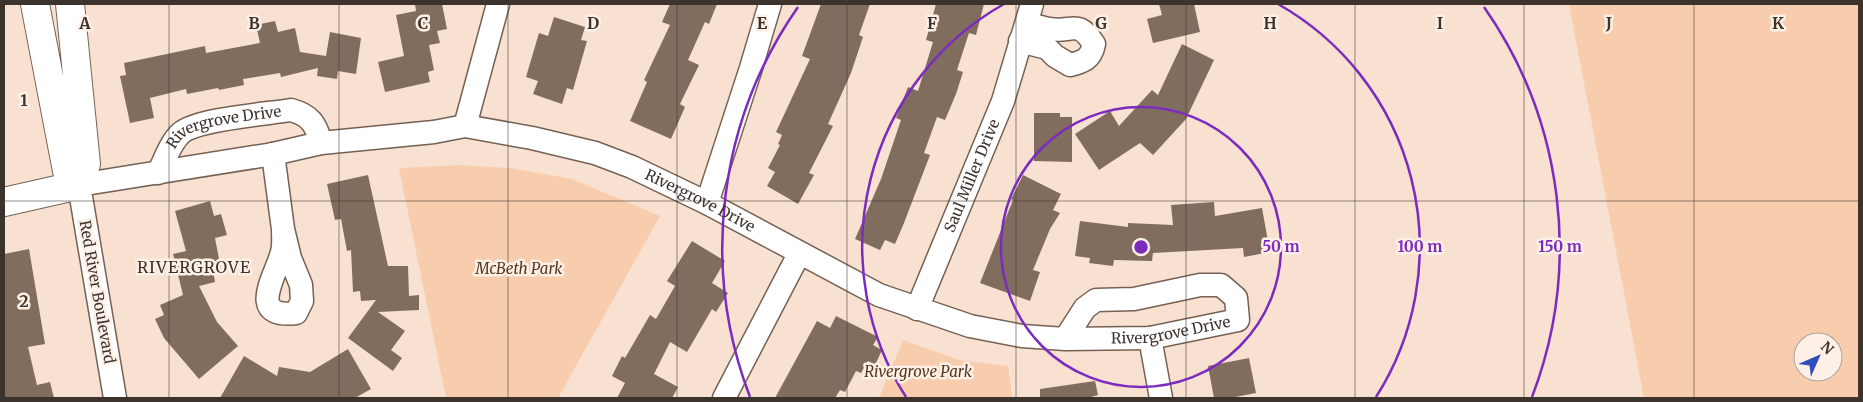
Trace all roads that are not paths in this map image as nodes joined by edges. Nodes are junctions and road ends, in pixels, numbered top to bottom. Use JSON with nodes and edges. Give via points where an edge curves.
{"nodes":[{"id":1,"x":35,"y":4,"type":"edge"},
{"id":2,"x":70,"y":4,"type":"edge"},
{"id":3,"x":498,"y":4,"type":"edge"},
{"id":4,"x":770,"y":4,"type":"edge"},
{"id":5,"x":1026,"y":23,"type":"edge"},
{"id":6,"x":466,"y":126,"type":"junction"},
{"id":7,"x":321,"y":143,"type":"junction"},
{"id":8,"x":273,"y":154,"type":"junction"},
{"id":9,"x":158,"y":173,"type":"junction"},
{"id":10,"x":79,"y":185,"type":"junction"},
{"id":11,"x":7,"y":197,"type":"edge"},
{"id":12,"x":707,"y":204,"type":"junction"},
{"id":13,"x":283,"y":229,"type":"dead end"},
{"id":14,"x":799,"y":254,"type":"junction"},
{"id":15,"x":917,"y":309,"type":"junction"},
{"id":16,"x":1150,"y":338,"type":"junction"},
{"id":17,"x":1065,"y":339,"type":"junction"},
{"id":18,"x":115,"y":398,"type":"edge"},
{"id":19,"x":724,"y":398,"type":"edge"},
{"id":20,"x":1161,"y":398,"type":"edge"}],
"edges":[{"from":1,"to":10,"type":"street","name":"Red River Boulevard","via":[[67,171]]},
{"from":2,"to":10,"type":"street","name":"Red River Boulevard","via":[[86,164]]},
{"from":3,"to":6,"type":"street"},
{"from":4,"to":12,"type":"street"},
{"from":5,"to":15,"type":"street","name":"Saul Miller Drive","via":[[1003,101]]},
{"from":6,"to":7,"type":"street","name":"Rivergrove Drive"},
{"from":6,"to":12,"type":"street","name":"Rivergrove Drive","via":[[595,153],[632,167]]},
{"from":7,"to":8,"type":"street","name":"Rivergrove Drive"},
{"from":7,"to":9,"type":"street","name":"Rivergrove Drive","via":[[312,120],[291,110],[200,124],[183,132],[173,142]]},
{"from":8,"to":9,"type":"street","name":"Rivergrove Drive"},
{"from":8,"to":13,"type":"street"},
{"from":9,"to":10,"type":"street","name":"Rivergrove Drive"},
{"from":10,"to":11,"type":"street","name":"Rivergrove Drive"},
{"from":10,"to":18,"type":"street","name":"Red River Boulevard"},
{"from":12,"to":14,"type":"street","name":"Rivergrove Drive"},
{"from":14,"to":15,"type":"street","name":"Rivergrove Drive","via":[[879,295]]},
{"from":14,"to":19,"type":"street"},
{"from":15,"to":17,"type":"street","name":"Rivergrove Drive","via":[[970,326],[1022,336]]},
{"from":16,"to":17,"type":"street","name":"Rivergrove Drive"},
{"from":16,"to":17,"type":"street","name":"Rivergrove Drive","via":[[1238,320],[1236,298],[1221,285],[1200,284],[1134,299],[1096,300],[1085,308]]},
{"from":16,"to":20,"type":"street"}]}
